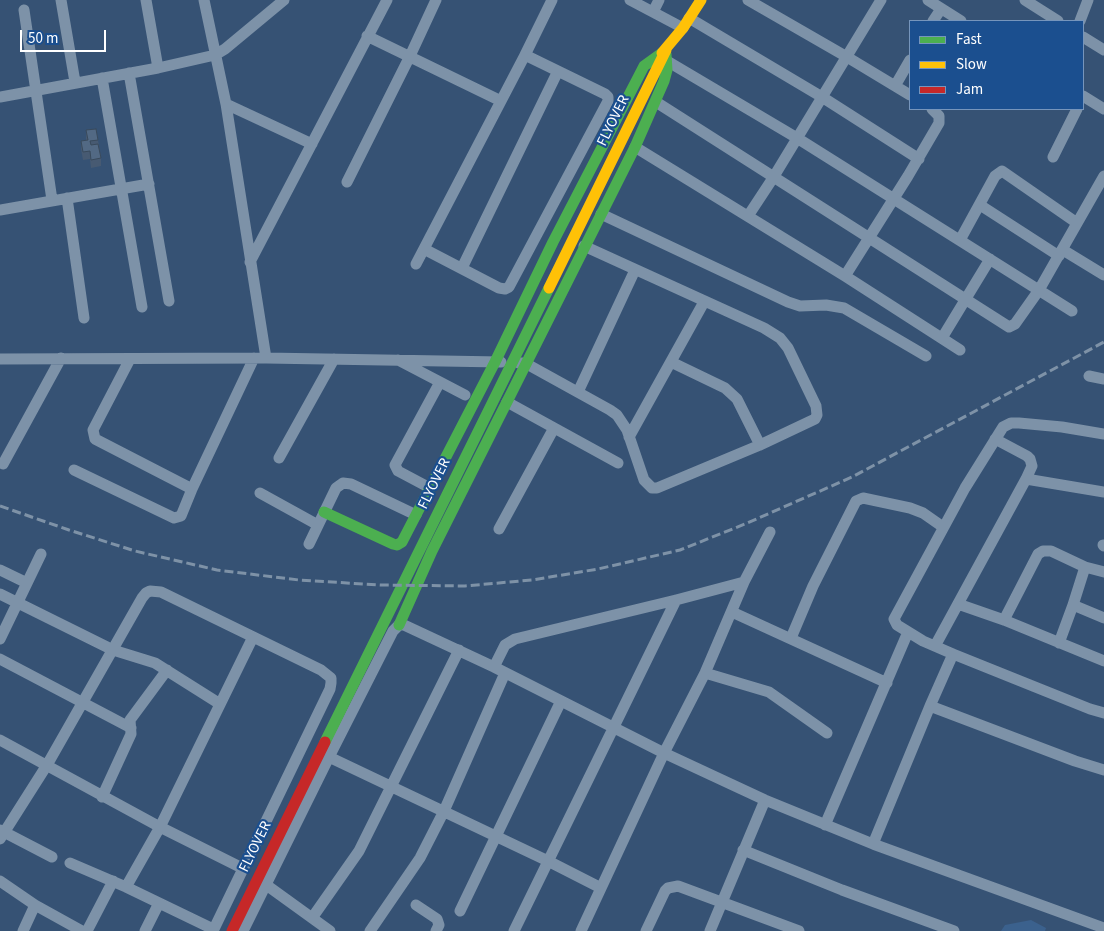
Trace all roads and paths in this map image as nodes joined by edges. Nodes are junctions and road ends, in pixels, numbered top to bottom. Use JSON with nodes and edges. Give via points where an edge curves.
{"nodes":[{"id":1,"x":61,"y":0,"type":"edge"},
{"id":2,"x":146,"y":0,"type":"edge"},
{"id":3,"x":204,"y":0,"type":"edge"},
{"id":4,"x":284,"y":0,"type":"edge"},
{"id":5,"x":387,"y":0,"type":"edge"},
{"id":6,"x":436,"y":0,"type":"edge"},
{"id":7,"x":552,"y":0,"type":"edge"},
{"id":8,"x":630,"y":0,"type":"edge"},
{"id":9,"x":659,"y":0,"type":"edge"},
{"id":10,"x":700,"y":0,"type":"edge"},
{"id":11,"x":748,"y":0,"type":"edge"},
{"id":12,"x":881,"y":0,"type":"edge"},
{"id":13,"x":928,"y":0,"type":"edge"},
{"id":14,"x":1088,"y":0,"type":"edge"},
{"id":15,"x":1027,"y":1,"type":"edge"},
{"id":16,"x":941,"y":8,"type":"junction"},
{"id":17,"x":24,"y":10,"type":"dead end"},
{"id":18,"x":653,"y":12,"type":"junction"},
{"id":19,"x":934,"y":20,"type":"edge"},
{"id":20,"x":959,"y":20,"type":"edge"},
{"id":21,"x":1056,"y":20,"type":"edge"},
{"id":22,"x":1080,"y":20,"type":"edge"},
{"id":23,"x":686,"y":23,"type":"junction"},
{"id":24,"x":367,"y":36,"type":"junction"},
{"id":25,"x":1084,"y":38,"type":"edge"},
{"id":26,"x":1104,"y":50,"type":"edge"},
{"id":27,"x":214,"y":55,"type":"junction"},
{"id":28,"x":525,"y":55,"type":"junction"},
{"id":29,"x":410,"y":56,"type":"junction"},
{"id":30,"x":667,"y":56,"type":"junction"},
{"id":31,"x":847,"y":57,"type":"junction"},
{"id":32,"x":909,"y":62,"type":"edge"},
{"id":33,"x":158,"y":68,"type":"junction"},
{"id":34,"x":558,"y":71,"type":"junction"},
{"id":35,"x":129,"y":73,"type":"junction"},
{"id":36,"x":102,"y":78,"type":"junction"},
{"id":37,"x":75,"y":82,"type":"junction"},
{"id":38,"x":895,"y":86,"type":"junction"},
{"id":39,"x":37,"y":90,"type":"junction"},
{"id":40,"x":909,"y":95,"type":"edge"},
{"id":41,"x":0,"y":97,"type":"edge"},
{"id":42,"x":822,"y":97,"type":"junction"},
{"id":43,"x":1084,"y":97,"type":"edge"},
{"id":44,"x":501,"y":101,"type":"junction"},
{"id":45,"x":656,"y":102,"type":"junction"},
{"id":46,"x":226,"y":104,"type":"junction"},
{"id":47,"x":934,"y":110,"type":"edge"},
{"id":48,"x":1076,"y":110,"type":"edge"},
{"id":49,"x":1104,"y":110,"type":"edge"},
{"id":50,"x":797,"y":138,"type":"junction"},
{"id":51,"x":312,"y":144,"type":"junction"},
{"id":52,"x":635,"y":147,"type":"junction"},
{"id":53,"x":1053,"y":156,"type":"dead end"},
{"id":54,"x":918,"y":158,"type":"junction"},
{"id":55,"x":1104,"y":176,"type":"edge"},
{"id":56,"x":773,"y":178,"type":"junction"},
{"id":57,"x":347,"y":182,"type":"dead end"},
{"id":58,"x":149,"y":184,"type":"junction"},
{"id":59,"x":122,"y":189,"type":"junction"},
{"id":60,"x":67,"y":198,"type":"junction"},
{"id":61,"x":894,"y":199,"type":"junction"},
{"id":62,"x":52,"y":200,"type":"junction"},
{"id":63,"x":980,"y":205,"type":"junction"},
{"id":64,"x":0,"y":210,"type":"edge"},
{"id":65,"x":601,"y":214,"type":"junction"},
{"id":66,"x":748,"y":216,"type":"junction"},
{"id":67,"x":1077,"y":224,"type":"junction"},
{"id":68,"x":869,"y":238,"type":"junction"},
{"id":69,"x":960,"y":240,"type":"junction"},
{"id":70,"x":584,"y":246,"type":"junction"},
{"id":71,"x":424,"y":249,"type":"junction"},
{"id":72,"x":1061,"y":253,"type":"junction"},
{"id":73,"x":990,"y":259,"type":"junction"},
{"id":74,"x":250,"y":262,"type":"junction"},
{"id":75,"x":416,"y":264,"type":"dead end"},
{"id":76,"x":462,"y":268,"type":"junction"},
{"id":77,"x":635,"y":270,"type":"junction"},
{"id":78,"x":1104,"y":275,"type":"edge"},
{"id":79,"x":845,"y":276,"type":"junction"},
{"id":80,"x":1039,"y":290,"type":"junction"},
{"id":81,"x":965,"y":300,"type":"junction"},
{"id":82,"x":169,"y":301,"type":"dead end"},
{"id":83,"x":704,"y":302,"type":"junction"},
{"id":84,"x":142,"y":307,"type":"dead end"},
{"id":85,"x":1072,"y":312,"type":"dead end"},
{"id":86,"x":84,"y":318,"type":"dead end"},
{"id":87,"x":942,"y":338,"type":"junction"},
{"id":88,"x":960,"y":350,"type":"dead end"},
{"id":89,"x":926,"y":356,"type":"dead end"},
{"id":90,"x":0,"y":358,"type":"edge"},
{"id":91,"x":61,"y":358,"type":"junction"},
{"id":92,"x":254,"y":358,"type":"junction"},
{"id":93,"x":266,"y":358,"type":"junction"},
{"id":94,"x":130,"y":359,"type":"junction"},
{"id":95,"x":334,"y":359,"type":"junction"},
{"id":96,"x":396,"y":359,"type":"junction"},
{"id":97,"x":495,"y":362,"type":"junction"},
{"id":98,"x":671,"y":362,"type":"junction"},
{"id":99,"x":525,"y":363,"type":"junction"},
{"id":100,"x":1089,"y":376,"type":"dead end"},
{"id":101,"x":1104,"y":379,"type":"edge"},
{"id":102,"x":440,"y":382,"type":"junction"},
{"id":103,"x":578,"y":392,"type":"junction"},
{"id":104,"x":465,"y":395,"type":"dead end"},
{"id":105,"x":507,"y":402,"type":"junction"},
{"id":106,"x":554,"y":428,"type":"junction"},
{"id":107,"x":1104,"y":434,"type":"edge"},
{"id":108,"x":629,"y":437,"type":"junction"},
{"id":109,"x":995,"y":439,"type":"junction"},
{"id":110,"x":760,"y":445,"type":"junction"},
{"id":111,"x":279,"y":458,"type":"dead end"},
{"id":112,"x":618,"y":463,"type":"dead end"},
{"id":113,"x":3,"y":464,"type":"dead end"},
{"id":114,"x":74,"y":470,"type":"dead end"},
{"id":115,"x":1026,"y":479,"type":"junction"},
{"id":116,"x":430,"y":488,"type":"junction"},
{"id":117,"x":192,"y":489,"type":"junction"},
{"id":118,"x":1104,"y":492,"type":"edge"},
{"id":119,"x":260,"y":493,"type":"dead end"},
{"id":120,"x":324,"y":512,"type":"junction"},
{"id":121,"x":416,"y":515,"type":"junction"},
{"id":122,"x":318,"y":525,"type":"junction"},
{"id":123,"x":943,"y":527,"type":"junction"},
{"id":124,"x":499,"y":529,"type":"dead end"},
{"id":125,"x":770,"y":532,"type":"dead end"},
{"id":126,"x":309,"y":544,"type":"dead end"},
{"id":127,"x":41,"y":554,"type":"dead end"},
{"id":128,"x":1085,"y":567,"type":"junction"},
{"id":129,"x":0,"y":570,"type":"edge"},
{"id":130,"x":1104,"y":572,"type":"edge"},
{"id":131,"x":744,"y":582,"type":"junction"},
{"id":132,"x":27,"y":583,"type":"junction"},
{"id":133,"x":0,"y":594,"type":"edge"},
{"id":134,"x":676,"y":600,"type":"junction"},
{"id":135,"x":18,"y":603,"type":"junction"},
{"id":136,"x":958,"y":604,"type":"junction"},
{"id":137,"x":1073,"y":605,"type":"junction"},
{"id":138,"x":732,"y":612,"type":"junction"},
{"id":139,"x":1104,"y":618,"type":"edge"},
{"id":140,"x":1004,"y":620,"type":"junction"},
{"id":141,"x":399,"y":625,"type":"junction"},
{"id":142,"x":908,"y":632,"type":"junction"},
{"id":143,"x":253,"y":637,"type":"junction"},
{"id":144,"x":791,"y":638,"type":"junction"},
{"id":145,"x":0,"y":639,"type":"edge"},
{"id":146,"x":1059,"y":643,"type":"junction"},
{"id":147,"x":935,"y":646,"type":"junction"},
{"id":148,"x":113,"y":650,"type":"junction"},
{"id":149,"x":459,"y":650,"type":"junction"},
{"id":150,"x":953,"y":654,"type":"junction"},
{"id":151,"x":0,"y":659,"type":"edge"},
{"id":152,"x":1104,"y":661,"type":"edge"},
{"id":153,"x":494,"y":667,"type":"junction"},
{"id":154,"x":168,"y":670,"type":"junction"},
{"id":155,"x":505,"y":673,"type":"junction"},
{"id":156,"x":705,"y":673,"type":"junction"},
{"id":157,"x":887,"y":683,"type":"junction"},
{"id":158,"x":330,"y":689,"type":"junction"},
{"id":159,"x":561,"y":701,"type":"junction"},
{"id":160,"x":81,"y":703,"type":"junction"},
{"id":161,"x":220,"y":704,"type":"junction"},
{"id":162,"x":930,"y":706,"type":"junction"},
{"id":163,"x":354,"y":707,"type":"junction"},
{"id":164,"x":1104,"y":713,"type":"edge"},
{"id":165,"x":131,"y":728,"type":"junction"},
{"id":166,"x":614,"y":728,"type":"junction"},
{"id":167,"x":827,"y":733,"type":"dead end"},
{"id":168,"x":0,"y":740,"type":"edge"},
{"id":169,"x":664,"y":753,"type":"junction"},
{"id":170,"x":329,"y":757,"type":"junction"},
{"id":171,"x":47,"y":765,"type":"junction"},
{"id":172,"x":1104,"y":770,"type":"edge"},
{"id":173,"x":389,"y":787,"type":"junction"},
{"id":174,"x":102,"y":797,"type":"junction"},
{"id":175,"x":765,"y":800,"type":"junction"},
{"id":176,"x":444,"y":811,"type":"junction"},
{"id":177,"x":825,"y":825,"type":"junction"},
{"id":178,"x":160,"y":827,"type":"junction"},
{"id":179,"x":2,"y":833,"type":"edge"},
{"id":180,"x":496,"y":836,"type":"junction"},
{"id":181,"x":873,"y":844,"type":"junction"},
{"id":182,"x":743,"y":850,"type":"junction"},
{"id":183,"x":52,"y":857,"type":"dead end"},
{"id":184,"x":548,"y":861,"type":"junction"},
{"id":185,"x":70,"y":863,"type":"dead end"},
{"id":186,"x":242,"y":868,"type":"junction"},
{"id":187,"x":0,"y":881,"type":"edge"},
{"id":188,"x":113,"y":881,"type":"junction"},
{"id":189,"x":265,"y":884,"type":"junction"},
{"id":190,"x":126,"y":887,"type":"junction"},
{"id":191,"x":601,"y":888,"type":"junction"},
{"id":192,"x":722,"y":901,"type":"junction"},
{"id":193,"x":159,"y":903,"type":"junction"},
{"id":194,"x":35,"y":905,"type":"junction"},
{"id":195,"x":416,"y":905,"type":"dead end"},
{"id":196,"x":460,"y":911,"type":"dead end"},
{"id":197,"x":312,"y":918,"type":"junction"},
{"id":198,"x":1091,"y":927,"type":"edge"},
{"id":199,"x":1104,"y":928,"type":"edge"},
{"id":200,"x":213,"y":930,"type":"edge"},
{"id":201,"x":23,"y":931,"type":"edge"},
{"id":202,"x":82,"y":931,"type":"edge"},
{"id":203,"x":87,"y":931,"type":"edge"},
{"id":204,"x":145,"y":931,"type":"edge"},
{"id":205,"x":232,"y":931,"type":"edge"},
{"id":206,"x":242,"y":931,"type":"edge"},
{"id":207,"x":330,"y":931,"type":"edge"},
{"id":208,"x":370,"y":931,"type":"edge"},
{"id":209,"x":436,"y":931,"type":"edge"},
{"id":210,"x":514,"y":931,"type":"edge"},
{"id":211,"x":581,"y":931,"type":"edge"},
{"id":212,"x":646,"y":931,"type":"edge"},
{"id":213,"x":710,"y":931,"type":"edge"},
{"id":214,"x":799,"y":931,"type":"edge"},
{"id":215,"x":954,"y":931,"type":"edge"}],
"edges":[{"from":1,"to":37,"type":"street"},
{"from":2,"to":33,"type":"street"},
{"from":3,"to":27,"type":"street"},
{"from":4,"to":27,"type":"street"},
{"from":5,"to":24,"type":"street"},
{"from":6,"to":29,"type":"street"},
{"from":7,"to":28,"type":"street"},
{"from":8,"to":18,"type":"street"},
{"from":9,"to":18,"type":"street"},
{"from":10,"to":23,"type":"street"},
{"from":11,"to":31,"type":"street"},
{"from":12,"to":31,"type":"street"},
{"from":13,"to":16,"type":"street"},
{"from":14,"to":22,"type":"street"},
{"from":15,"to":21,"type":"street"},
{"from":16,"to":19,"type":"street"},
{"from":16,"to":20,"type":"street"},
{"from":17,"to":39,"type":"street"},
{"from":18,"to":23,"type":"street"},
{"from":23,"to":30,"type":"street"},
{"from":23,"to":42,"type":"street"},
{"from":24,"to":29,"type":"street"},
{"from":24,"to":51,"type":"street"},
{"from":25,"to":26,"type":"street"},
{"from":27,"to":33,"type":"street"},
{"from":27,"to":46,"type":"street"},
{"from":28,"to":34,"type":"street"},
{"from":28,"to":44,"type":"street"},
{"from":29,"to":44,"type":"street"},
{"from":29,"to":57,"type":"street"},
{"from":30,"to":45,"type":"street","via":[[666,75]]},
{"from":30,"to":50,"type":"street"},
{"from":30,"to":97,"type":"street","via":[[644,66]]},
{"from":30,"to":205,"type":"street","name":"FLYOVER","via":[[628,126]]},
{"from":31,"to":38,"type":"street"},
{"from":31,"to":42,"type":"street"},
{"from":32,"to":38,"type":"street"},
{"from":33,"to":35,"type":"street"},
{"from":34,"to":76,"type":"street"},
{"from":34,"to":76,"type":"street","via":[[606,94],[608,101],[509,287],[499,288]]},
{"from":35,"to":36,"type":"street"},
{"from":35,"to":58,"type":"street"},
{"from":36,"to":37,"type":"street"},
{"from":36,"to":59,"type":"street"},
{"from":37,"to":39,"type":"street"},
{"from":38,"to":40,"type":"street"},
{"from":39,"to":41,"type":"street"},
{"from":39,"to":62,"type":"street"},
{"from":42,"to":50,"type":"street"},
{"from":42,"to":54,"type":"street"},
{"from":43,"to":49,"type":"street"},
{"from":44,"to":71,"type":"street"},
{"from":45,"to":52,"type":"street"},
{"from":45,"to":56,"type":"street"},
{"from":46,"to":51,"type":"street"},
{"from":46,"to":74,"type":"street"},
{"from":47,"to":54,"type":"street","via":[[940,119]]},
{"from":48,"to":53,"type":"street"},
{"from":50,"to":56,"type":"street"},
{"from":50,"to":61,"type":"street"},
{"from":51,"to":74,"type":"street"},
{"from":52,"to":65,"type":"street"},
{"from":52,"to":66,"type":"street"},
{"from":54,"to":61,"type":"street"},
{"from":55,"to":67,"type":"street"},
{"from":56,"to":66,"type":"street"},
{"from":56,"to":68,"type":"street"},
{"from":58,"to":59,"type":"street"},
{"from":58,"to":82,"type":"street"},
{"from":59,"to":60,"type":"street"},
{"from":59,"to":84,"type":"street"},
{"from":60,"to":62,"type":"street"},
{"from":60,"to":86,"type":"street"},
{"from":61,"to":68,"type":"street"},
{"from":61,"to":69,"type":"street"},
{"from":62,"to":64,"type":"street"},
{"from":63,"to":67,"type":"street","via":[[995,176],[1002,172]]},
{"from":63,"to":69,"type":"street"},
{"from":63,"to":72,"type":"street"},
{"from":65,"to":70,"type":"street"},
{"from":65,"to":89,"type":"street","via":[[788,302],[800,306],[844,308]]},
{"from":66,"to":79,"type":"street"},
{"from":67,"to":72,"type":"street"},
{"from":68,"to":79,"type":"street"},
{"from":68,"to":81,"type":"street"},
{"from":69,"to":73,"type":"street"},
{"from":70,"to":77,"type":"street"},
{"from":70,"to":99,"type":"street"},
{"from":71,"to":75,"type":"street"},
{"from":71,"to":76,"type":"street"},
{"from":72,"to":78,"type":"street"},
{"from":72,"to":80,"type":"street"},
{"from":73,"to":80,"type":"street"},
{"from":73,"to":81,"type":"street"},
{"from":74,"to":93,"type":"street"},
{"from":77,"to":83,"type":"street"},
{"from":77,"to":103,"type":"street"},
{"from":79,"to":87,"type":"street"},
{"from":80,"to":81,"type":"street","via":[[1012,326],[1006,326]]},
{"from":80,"to":85,"type":"street"},
{"from":81,"to":87,"type":"street"},
{"from":83,"to":98,"type":"street"},
{"from":83,"to":110,"type":"street","via":[[780,338],[816,406],[816,419]]},
{"from":87,"to":88,"type":"street"},
{"from":90,"to":91,"type":"street"},
{"from":91,"to":94,"type":"street"},
{"from":91,"to":113,"type":"street"},
{"from":92,"to":93,"type":"street"},
{"from":92,"to":94,"type":"street"},
{"from":92,"to":117,"type":"street"},
{"from":93,"to":95,"type":"street"},
{"from":94,"to":117,"type":"street","via":[[93,430],[94,439]]},
{"from":95,"to":96,"type":"street"},
{"from":95,"to":111,"type":"street"},
{"from":96,"to":97,"type":"street"},
{"from":96,"to":102,"type":"street"},
{"from":97,"to":99,"type":"street"},
{"from":97,"to":116,"type":"street"},
{"from":98,"to":108,"type":"street"},
{"from":98,"to":110,"type":"street","via":[[725,388],[737,399]]},
{"from":99,"to":103,"type":"street"},
{"from":99,"to":105,"type":"street"},
{"from":100,"to":101,"type":"street"},
{"from":102,"to":104,"type":"street"},
{"from":102,"to":116,"type":"street","via":[[395,465],[398,471]]},
{"from":103,"to":108,"type":"street","via":[[617,415]]},
{"from":105,"to":106,"type":"street"},
{"from":105,"to":141,"type":"street","via":[[432,551]]},
{"from":106,"to":112,"type":"street"},
{"from":106,"to":124,"type":"street"},
{"from":107,"to":109,"type":"street","via":[[1011,423],[1002,427]]},
{"from":108,"to":110,"type":"street","via":[[644,480],[652,488]]},
{"from":109,"to":115,"type":"street","via":[[1030,459],[1032,466]]},
{"from":109,"to":123,"type":"street"},
{"from":114,"to":117,"type":"street","via":[[174,518],[184,512]]},
{"from":115,"to":118,"type":"street"},
{"from":115,"to":136,"type":"street"},
{"from":116,"to":121,"type":"street"},
{"from":119,"to":122,"type":"street"},
{"from":120,"to":121,"type":"street","via":[[336,488],[347,483]]},
{"from":120,"to":121,"type":"street","via":[[397,545],[402,542]]},
{"from":120,"to":122,"type":"street"},
{"from":122,"to":126,"type":"street"},
{"from":123,"to":142,"type":"street","via":[[895,614],[897,625]]},
{"from":123,"to":144,"type":"street","via":[[910,508],[863,498],[856,501]]},
{"from":125,"to":131,"type":"street"},
{"from":127,"to":132,"type":"street"},
{"from":128,"to":130,"type":"street"},
{"from":128,"to":137,"type":"street"},
{"from":128,"to":140,"type":"street","via":[[1051,552],[1038,554]]},
{"from":129,"to":132,"type":"street"},
{"from":131,"to":134,"type":"street"},
{"from":131,"to":138,"type":"street"},
{"from":132,"to":135,"type":"street"},
{"from":133,"to":135,"type":"street"},
{"from":134,"to":153,"type":"street","via":[[514,639],[505,646]]},
{"from":134,"to":166,"type":"street"},
{"from":135,"to":145,"type":"street"},
{"from":135,"to":148,"type":"street"},
{"from":136,"to":140,"type":"street"},
{"from":136,"to":147,"type":"street"},
{"from":137,"to":139,"type":"street"},
{"from":137,"to":146,"type":"street"},
{"from":138,"to":144,"type":"street"},
{"from":138,"to":156,"type":"street"},
{"from":140,"to":146,"type":"street"},
{"from":141,"to":149,"type":"street"},
{"from":141,"to":163,"type":"street"},
{"from":142,"to":147,"type":"street"},
{"from":142,"to":157,"type":"street"},
{"from":143,"to":148,"type":"street","via":[[160,592],[150,591],[142,598]]},
{"from":143,"to":158,"type":"street","via":[[321,670],[331,678]]},
{"from":143,"to":161,"type":"street"},
{"from":144,"to":157,"type":"street"},
{"from":146,"to":152,"type":"street"},
{"from":147,"to":150,"type":"street"},
{"from":148,"to":154,"type":"street"},
{"from":148,"to":160,"type":"street"},
{"from":149,"to":153,"type":"street"},
{"from":149,"to":173,"type":"street"},
{"from":150,"to":162,"type":"street"},
{"from":150,"to":164,"type":"street"},
{"from":151,"to":160,"type":"street"},
{"from":153,"to":155,"type":"street"},
{"from":154,"to":161,"type":"street"},
{"from":154,"to":165,"type":"street","via":[[130,720]]},
{"from":155,"to":159,"type":"street"},
{"from":155,"to":176,"type":"street"},
{"from":156,"to":167,"type":"street","via":[[769,692]]},
{"from":156,"to":169,"type":"street"},
{"from":157,"to":177,"type":"street"},
{"from":158,"to":163,"type":"street"},
{"from":158,"to":186,"type":"street"},
{"from":159,"to":166,"type":"street"},
{"from":159,"to":180,"type":"street"},
{"from":160,"to":165,"type":"street"},
{"from":160,"to":171,"type":"street"},
{"from":161,"to":178,"type":"street"},
{"from":162,"to":172,"type":"street"},
{"from":162,"to":181,"type":"street"},
{"from":163,"to":170,"type":"street"},
{"from":165,"to":174,"type":"street"},
{"from":166,"to":169,"type":"street"},
{"from":166,"to":184,"type":"street"},
{"from":168,"to":171,"type":"street"},
{"from":169,"to":175,"type":"street"},
{"from":169,"to":191,"type":"street"},
{"from":170,"to":173,"type":"street"},
{"from":170,"to":189,"type":"street"},
{"from":171,"to":174,"type":"street"},
{"from":171,"to":179,"type":"street"},
{"from":173,"to":176,"type":"street"},
{"from":173,"to":197,"type":"street","via":[[359,851]]},
{"from":174,"to":178,"type":"street"},
{"from":175,"to":177,"type":"street"},
{"from":175,"to":182,"type":"street"},
{"from":176,"to":180,"type":"street"},
{"from":176,"to":208,"type":"street","via":[[420,858]]},
{"from":177,"to":181,"type":"street"},
{"from":178,"to":186,"type":"street"},
{"from":178,"to":190,"type":"street"},
{"from":179,"to":183,"type":"street"},
{"from":180,"to":184,"type":"street"},
{"from":180,"to":196,"type":"street"},
{"from":181,"to":198,"type":"street"},
{"from":182,"to":192,"type":"street"},
{"from":182,"to":215,"type":"street"},
{"from":184,"to":191,"type":"street"},
{"from":184,"to":210,"type":"street"},
{"from":185,"to":188,"type":"street"},
{"from":186,"to":200,"type":"street"},
{"from":187,"to":194,"type":"street"},
{"from":188,"to":190,"type":"street"},
{"from":188,"to":203,"type":"street"},
{"from":189,"to":197,"type":"street"},
{"from":189,"to":206,"type":"street"},
{"from":190,"to":193,"type":"street"},
{"from":191,"to":211,"type":"street"},
{"from":192,"to":212,"type":"street","via":[[678,886],[668,888]]},
{"from":192,"to":213,"type":"street"},
{"from":192,"to":214,"type":"street"},
{"from":193,"to":200,"type":"street"},
{"from":193,"to":204,"type":"street"},
{"from":194,"to":201,"type":"street"},
{"from":194,"to":202,"type":"street"},
{"from":195,"to":209,"type":"street","via":[[436,919],[439,924]]},
{"from":197,"to":207,"type":"street"},
{"from":198,"to":199,"type":"street"}]}
